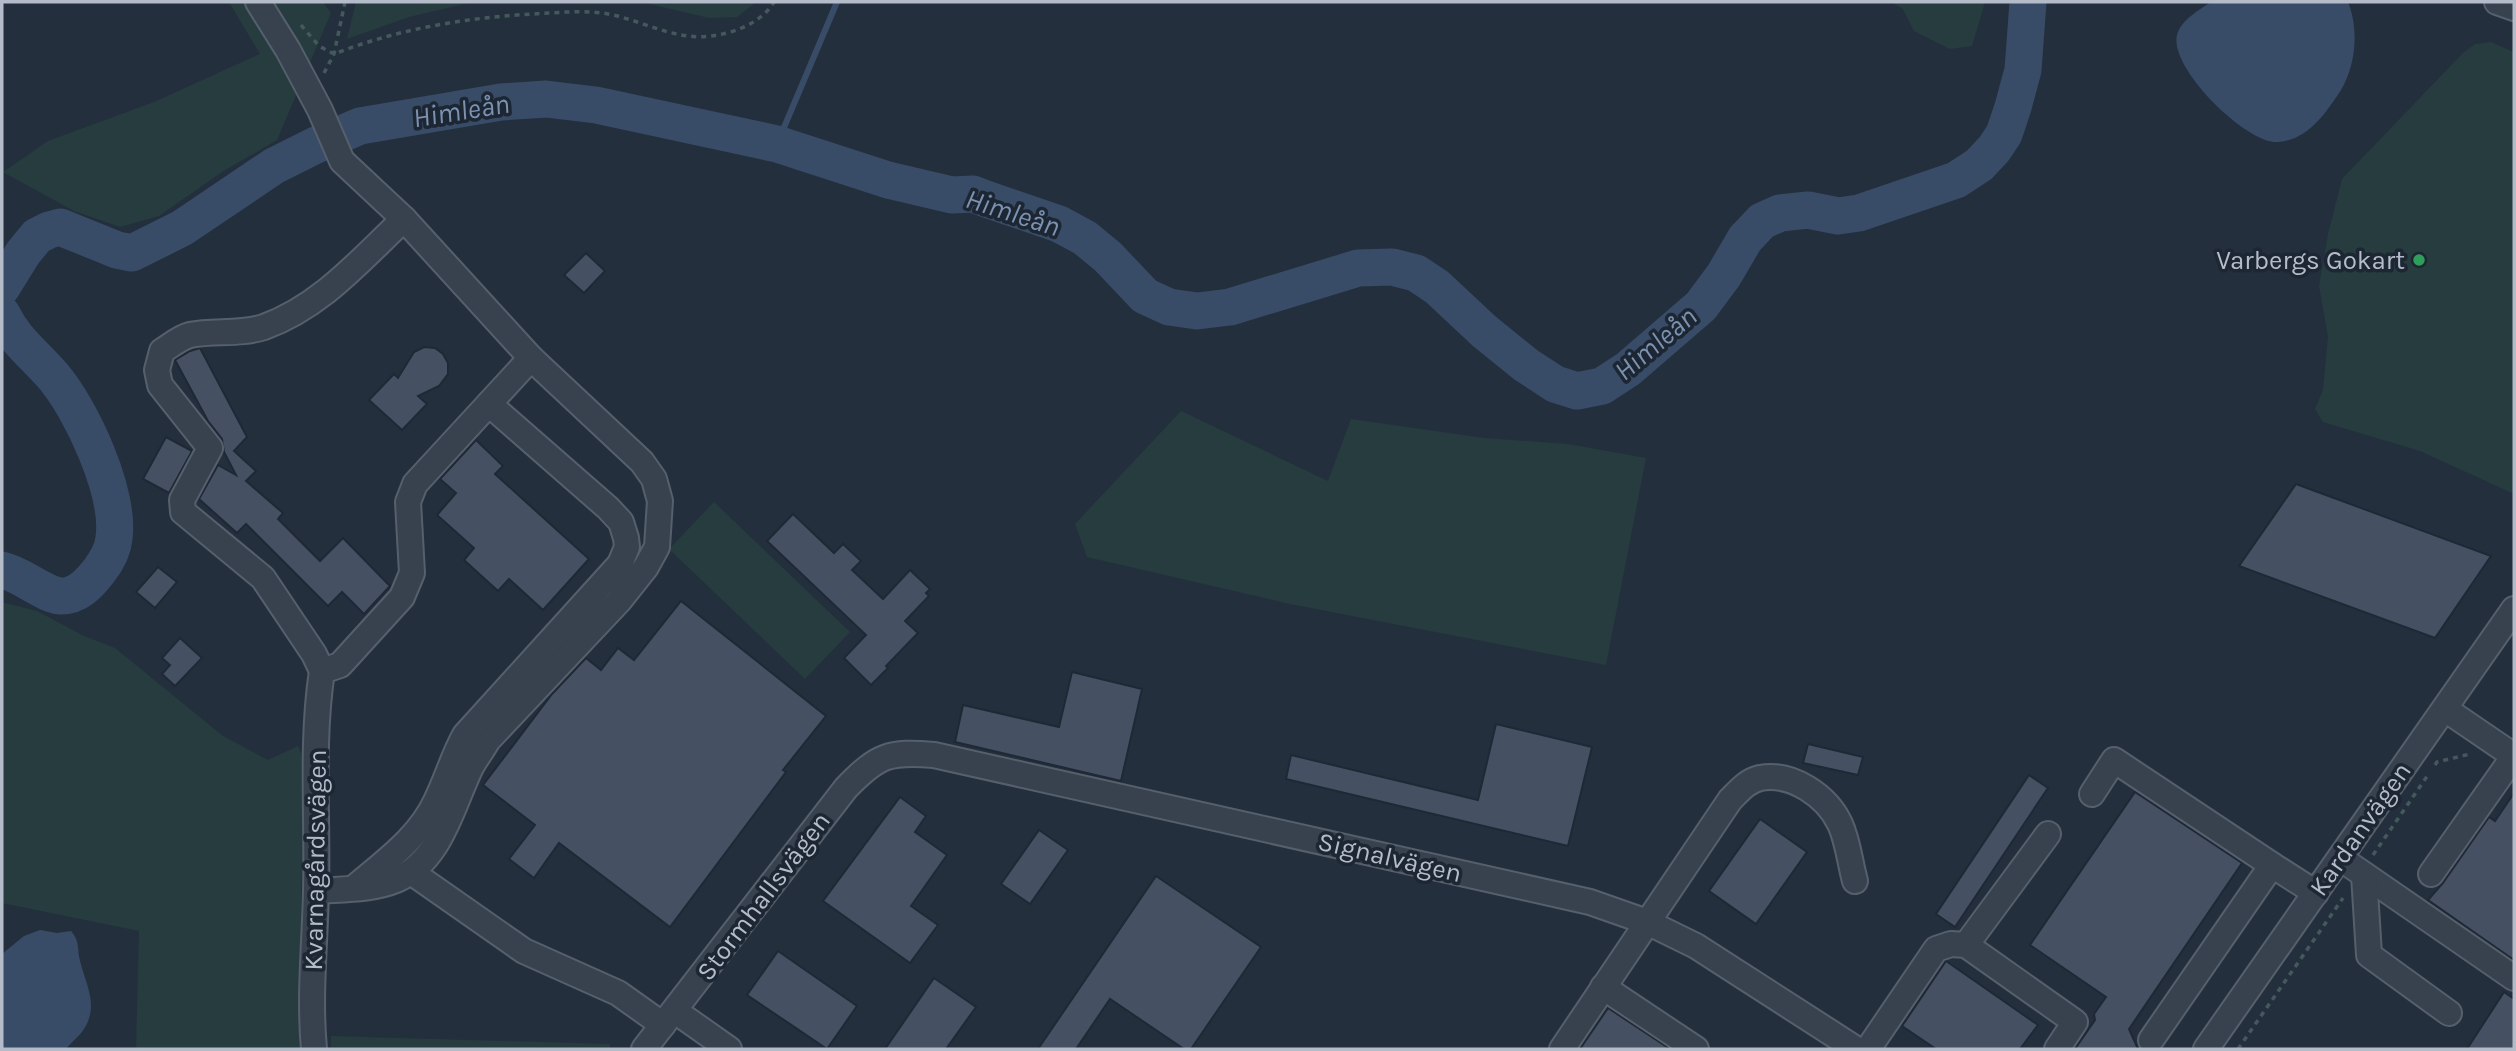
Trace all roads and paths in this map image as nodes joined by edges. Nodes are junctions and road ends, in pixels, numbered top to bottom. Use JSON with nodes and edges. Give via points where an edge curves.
{"nodes":[{"id":1,"x":258,"y":2,"type":"edge"},
{"id":2,"x":345,"y":2,"type":"edge"},
{"id":3,"x":774,"y":2,"type":"edge"},
{"id":4,"x":2497,"y":2,"type":"edge"},
{"id":5,"x":2514,"y":8,"type":"edge"},
{"id":6,"x":300,"y":24,"type":"dead end"},
{"id":7,"x":334,"y":54,"type":"junction"},
{"id":8,"x":316,"y":102,"type":"junction"},
{"id":9,"x":404,"y":219,"type":"junction"},
{"id":10,"x":530,"y":358,"type":"junction"},
{"id":11,"x":489,"y":404,"type":"junction"},
{"id":12,"x":2514,"y":609,"type":"edge"},
{"id":13,"x":322,"y":671,"type":"junction"},
{"id":14,"x":2445,"y":709,"type":"junction"},
{"id":15,"x":891,"y":754,"type":"joint"},
{"id":16,"x":2514,"y":756,"type":"edge"},
{"id":17,"x":2092,"y":794,"type":"dead end"},
{"id":18,"x":2049,"y":834,"type":"dead end"},
{"id":19,"x":2340,"y":858,"type":"junction"},
{"id":20,"x":2272,"y":864,"type":"junction"},
{"id":21,"x":411,"y":872,"type":"junction"},
{"id":22,"x":2431,"y":874,"type":"dead end"},
{"id":23,"x":2364,"y":875,"type":"junction"},
{"id":24,"x":1855,"y":881,"type":"dead end"},
{"id":25,"x":353,"y":889,"type":"junction"},
{"id":26,"x":316,"y":891,"type":"junction"},
{"id":27,"x":2316,"y":893,"type":"junction"},
{"id":28,"x":1647,"y":922,"type":"junction"},
{"id":29,"x":1966,"y":946,"type":"junction"},
{"id":30,"x":2514,"y":978,"type":"edge"},
{"id":31,"x":1603,"y":987,"type":"junction"},
{"id":32,"x":2449,"y":1013,"type":"dead end"},
{"id":33,"x":669,"y":1018,"type":"junction"},
{"id":34,"x":2151,"y":1040,"type":"dead end"},
{"id":35,"x":1840,"y":1045,"type":"edge"},
{"id":36,"x":314,"y":1049,"type":"edge"},
{"id":37,"x":644,"y":1049,"type":"edge"},
{"id":38,"x":729,"y":1049,"type":"edge"},
{"id":39,"x":1562,"y":1049,"type":"edge"},
{"id":40,"x":1696,"y":1049,"type":"edge"},
{"id":41,"x":1868,"y":1049,"type":"edge"},
{"id":42,"x":2057,"y":1049,"type":"edge"},
{"id":43,"x":2206,"y":1049,"type":"edge"}],
"edges":[{"from":1,"to":8,"type":"street"},
{"from":2,"to":7,"type":"path"},
{"from":3,"to":7,"type":"path","via":[[753,23],[709,37],[671,34],[603,13],[567,12],[450,22]]},
{"from":4,"to":5,"type":"street"},
{"from":6,"to":7,"type":"path","via":[[319,46]]},
{"from":7,"to":8,"type":"path"},
{"from":8,"to":9,"type":"street","via":[[342,160]]},
{"from":9,"to":10,"type":"street"},
{"from":9,"to":13,"type":"street","via":[[339,282],[296,311],[264,327],[188,335],[162,351],[157,370],[160,385],[210,448],[181,500],[183,512],[263,578]]},
{"from":10,"to":11,"type":"street"},
{"from":10,"to":21,"type":"street","via":[[642,462],[654,479],[660,501],[657,547],[619,601],[488,740],[442,833]]},
{"from":11,"to":13,"type":"street","via":[[415,484],[408,502],[412,573],[402,597],[341,665]]},
{"from":11,"to":25,"type":"street","via":[[608,508],[621,522],[627,547],[620,564],[594,596],[465,735],[423,824]]},
{"from":12,"to":14,"type":"street","name":"Kardanvägen"},
{"from":13,"to":26,"type":"street","name":"Kvarnagårdsvägen"},
{"from":14,"to":16,"type":"street"},
{"from":14,"to":19,"type":"street","name":"Kardanvägen"},
{"from":15,"to":28,"type":"street","name":"Signalvägen","via":[[947,758],[1577,900]]},
{"from":15,"to":33,"type":"street","name":"Stormhallsvägen","via":[[863,770],[846,788]]},
{"from":16,"to":22,"type":"street"},
{"from":17,"to":20,"type":"street","via":[[2114,760]]},
{"from":18,"to":29,"type":"street"},
{"from":19,"to":23,"type":"street"},
{"from":19,"to":27,"type":"street","name":"Kardanvägen"},
{"from":20,"to":27,"type":"street"},
{"from":20,"to":34,"type":"street"},
{"from":21,"to":25,"type":"street","via":[[381,885]]},
{"from":21,"to":33,"type":"street","via":[[524,951]]},
{"from":23,"to":30,"type":"street"},
{"from":23,"to":32,"type":"street","via":[[2369,955]]},
{"from":24,"to":28,"type":"street","via":[[1840,825],[1818,794],[1802,785],[1761,778],[1745,785],[1730,800]]},
{"from":25,"to":26,"type":"street"},
{"from":26,"to":36,"type":"street","name":"Kvarnagårdsvägen"},
{"from":27,"to":43,"type":"street","name":"Kardanvägen"},
{"from":28,"to":31,"type":"street"},
{"from":28,"to":35,"type":"street","name":"Signalvägen","via":[[1696,946]]},
{"from":29,"to":41,"type":"street","via":[[1951,944],[1937,949]]},
{"from":29,"to":42,"type":"street","via":[[2075,1022]]},
{"from":31,"to":39,"type":"street"},
{"from":31,"to":40,"type":"street"},
{"from":33,"to":37,"type":"street","name":"Stormhallsvägen"},
{"from":33,"to":38,"type":"street"}]}
